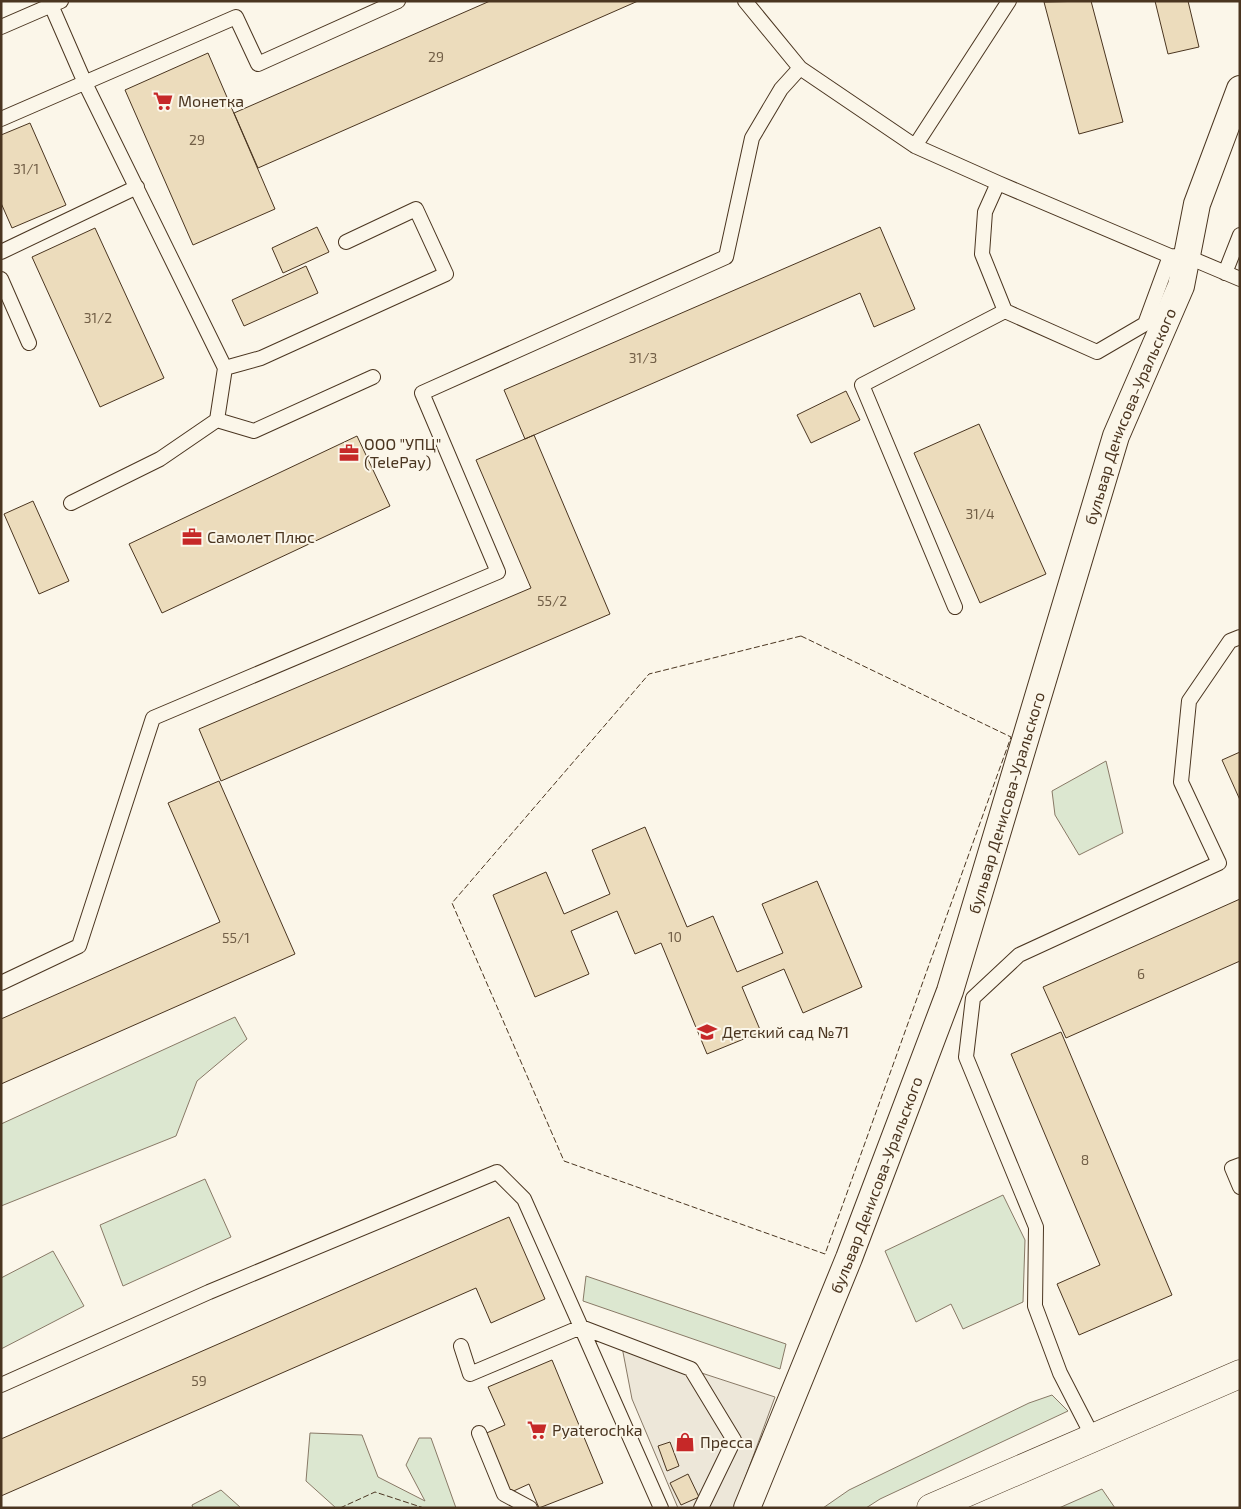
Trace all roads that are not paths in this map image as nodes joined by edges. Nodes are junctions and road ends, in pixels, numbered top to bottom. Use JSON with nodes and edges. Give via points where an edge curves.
{"nodes":[{"id":1,"x":398,"y":1,"type":"edge"},
{"id":2,"x":745,"y":1,"type":"edge"},
{"id":3,"x":1009,"y":1,"type":"edge"},
{"id":4,"x":56,"y":3,"type":"edge"},
{"id":5,"x":1,"y":27,"type":"edge"},
{"id":6,"x":800,"y":68,"type":"junction"},
{"id":7,"x":84,"y":83,"type":"junction"},
{"id":8,"x":1240,"y":89,"type":"edge"},
{"id":9,"x":1,"y":119,"type":"edge"},
{"id":10,"x":915,"y":146,"type":"junction"},
{"id":11,"x":998,"y":183,"type":"junction"},
{"id":12,"x":137,"y":187,"type":"junction"},
{"id":13,"x":1240,"y":235,"type":"edge"},
{"id":14,"x":346,"y":242,"type":"dead end"},
{"id":15,"x":1,"y":252,"type":"edge"},
{"id":16,"x":1179,"y":256,"type":"junction"},
{"id":17,"x":1225,"y":273,"type":"junction"},
{"id":18,"x":1240,"y":278,"type":"edge"},
{"id":19,"x":1,"y":279,"type":"edge"},
{"id":20,"x":1005,"y":311,"type":"junction"},
{"id":21,"x":29,"y":343,"type":"dead end"},
{"id":22,"x":225,"y":368,"type":"junction"},
{"id":23,"x":373,"y":376,"type":"dead end"},
{"id":24,"x":217,"y":420,"type":"junction"},
{"id":25,"x":71,"y":504,"type":"dead end"},
{"id":26,"x":955,"y":607,"type":"dead end"},
{"id":27,"x":1240,"y":636,"type":"edge"},
{"id":28,"x":1,"y":983,"type":"edge"},
{"id":29,"x":1240,"y":1165,"type":"edge"},
{"id":30,"x":1240,"y":1187,"type":"edge"},
{"id":31,"x":581,"y":1327,"type":"junction"},
{"id":32,"x":461,"y":1346,"type":"dead end"},
{"id":33,"x":1240,"y":1374,"type":"edge"},
{"id":34,"x":1,"y":1385,"type":"edge"},
{"id":35,"x":479,"y":1433,"type":"dead end"},
{"id":36,"x":1094,"y":1439,"type":"junction"},
{"id":37,"x":530,"y":1508,"type":"edge"},
{"id":38,"x":661,"y":1508,"type":"edge"},
{"id":39,"x":701,"y":1508,"type":"edge"},
{"id":40,"x":747,"y":1508,"type":"edge"},
{"id":41,"x":931,"y":1508,"type":"edge"}],
"edges":[{"from":1,"to":7,"type":"lane","via":[[258,64],[236,17]]},
{"from":2,"to":6,"type":"lane"},
{"from":3,"to":10,"type":"lane"},
{"from":4,"to":5,"type":"lane"},
{"from":4,"to":7,"type":"lane"},
{"from":6,"to":10,"type":"lane"},
{"from":6,"to":28,"type":"lane","via":[[781,89],[752,138],[726,257],[422,392],[498,572],[153,718],[80,946]]},
{"from":7,"to":9,"type":"lane"},
{"from":7,"to":12,"type":"lane"},
{"from":8,"to":16,"type":"street","name":"бульвар Денисова-Уральского"},
{"from":10,"to":11,"type":"lane"},
{"from":11,"to":16,"type":"lane"},
{"from":11,"to":20,"type":"lane","via":[[985,212],[982,254]]},
{"from":12,"to":15,"type":"lane"},
{"from":12,"to":22,"type":"lane"},
{"from":13,"to":17,"type":"lane"},
{"from":14,"to":22,"type":"lane","via":[[416,208],[446,274],[262,358]]},
{"from":16,"to":17,"type":"lane"},
{"from":16,"to":20,"type":"lane","via":[[1145,324],[1097,352]]},
{"from":16,"to":40,"type":"street","name":"бульвар Денисова-Уральского","via":[[1181,286],[1116,436],[950,991],[849,1258]]},
{"from":17,"to":18,"type":"lane"},
{"from":19,"to":21,"type":"lane"},
{"from":20,"to":26,"type":"lane","via":[[862,385]]},
{"from":22,"to":24,"type":"lane"},
{"from":23,"to":24,"type":"lane","via":[[254,431]]},
{"from":24,"to":25,"type":"lane","via":[[160,459]]},
{"from":27,"to":36,"type":"lane","via":[[1230,640],[1189,701],[1181,782],[1219,863],[1019,955],[973,998],[966,1058],[1036,1227],[1034,1306],[1060,1373]]},
{"from":29,"to":30,"type":"lane","via":[[1232,1168]]},
{"from":31,"to":32,"type":"lane","via":[[470,1374]]},
{"from":31,"to":34,"type":"lane","via":[[524,1198],[497,1172],[209,1292]]},
{"from":31,"to":38,"type":"lane"},
{"from":31,"to":39,"type":"lane","via":[[691,1369],[734,1440]]},
{"from":33,"to":36,"type":"street"},
{"from":35,"to":37,"type":"lane","via":[[504,1494]]},
{"from":36,"to":41,"type":"street"}]}
